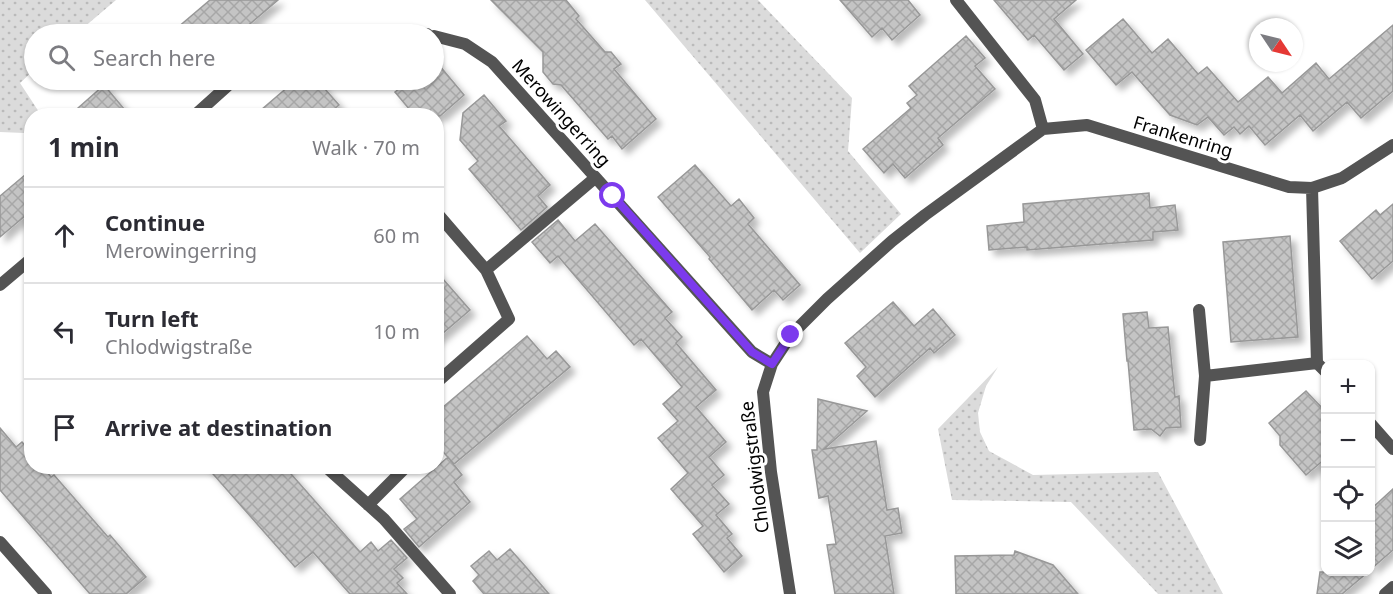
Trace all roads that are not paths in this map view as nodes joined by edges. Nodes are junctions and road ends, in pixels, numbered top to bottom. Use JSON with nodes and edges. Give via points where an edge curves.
{"nodes":[{"id":1,"x":956,"y":0,"type":"edge"},
{"id":2,"x":444,"y":39,"type":"edge"},
{"id":3,"x":223,"y":90,"type":"edge"},
{"id":4,"x":203,"y":108,"type":"edge"},
{"id":5,"x":1043,"y":129,"type":"junction"},
{"id":6,"x":1393,"y":145,"type":"edge"},
{"id":7,"x":595,"y":178,"type":"junction"},
{"id":8,"x":1312,"y":188,"type":"junction"},
{"id":9,"x":444,"y":221,"type":"edge"},
{"id":10,"x":24,"y":265,"type":"edge"},
{"id":11,"x":486,"y":270,"type":"junction"},
{"id":12,"x":0,"y":285,"type":"edge"},
{"id":13,"x":1199,"y":310,"type":"dead end"},
{"id":14,"x":1322,"y":360,"type":"edge"},
{"id":15,"x":772,"y":364,"type":"junction"},
{"id":16,"x":1321,"y":368,"type":"edge"},
{"id":17,"x":444,"y":376,"type":"edge"},
{"id":18,"x":1205,"y":376,"type":"junction"},
{"id":19,"x":1375,"y":428,"type":"edge"},
{"id":20,"x":1200,"y":440,"type":"dead end"},
{"id":21,"x":1393,"y":449,"type":"edge"},
{"id":22,"x":339,"y":474,"type":"edge"},
{"id":23,"x":399,"y":474,"type":"edge"},
{"id":24,"x":368,"y":505,"type":"junction"},
{"id":25,"x":0,"y":542,"type":"edge"},
{"id":26,"x":1393,"y":587,"type":"edge"},
{"id":27,"x":46,"y":594,"type":"edge"},
{"id":28,"x":450,"y":594,"type":"edge"},
{"id":29,"x":790,"y":594,"type":"edge"},
{"id":30,"x":1385,"y":594,"type":"edge"}],
"edges":[{"from":1,"to":5,"type":"street","via":[[1035,100]]},
{"from":2,"to":7,"type":"street","name":"Merowingerring","via":[[465,44],[492,62]]},
{"from":3,"to":4,"type":"street"},
{"from":5,"to":8,"type":"street","name":"Frankenring","via":[[1087,125],[1268,182]]},
{"from":5,"to":15,"type":"street","name":"Chlodwigstraße","via":[[892,241],[791,335]]},
{"from":6,"to":8,"type":"street","name":"Frankenring","via":[[1342,178]]},
{"from":7,"to":11,"type":"street"},
{"from":7,"to":15,"type":"street","name":"Merowingerring","via":[[752,352]]},
{"from":8,"to":14,"type":"street"},
{"from":9,"to":11,"type":"street"},
{"from":10,"to":12,"type":"street"},
{"from":11,"to":17,"type":"street","via":[[509,319]]},
{"from":13,"to":18,"type":"street"},
{"from":15,"to":29,"type":"street","name":"Chlodwigstraße","via":[[763,392]]},
{"from":16,"to":18,"type":"street"},
{"from":18,"to":20,"type":"street"},
{"from":19,"to":21,"type":"street"},
{"from":22,"to":24,"type":"street"},
{"from":23,"to":24,"type":"street"},
{"from":24,"to":28,"type":"street"},
{"from":25,"to":27,"type":"street"},
{"from":26,"to":30,"type":"street"}]}
